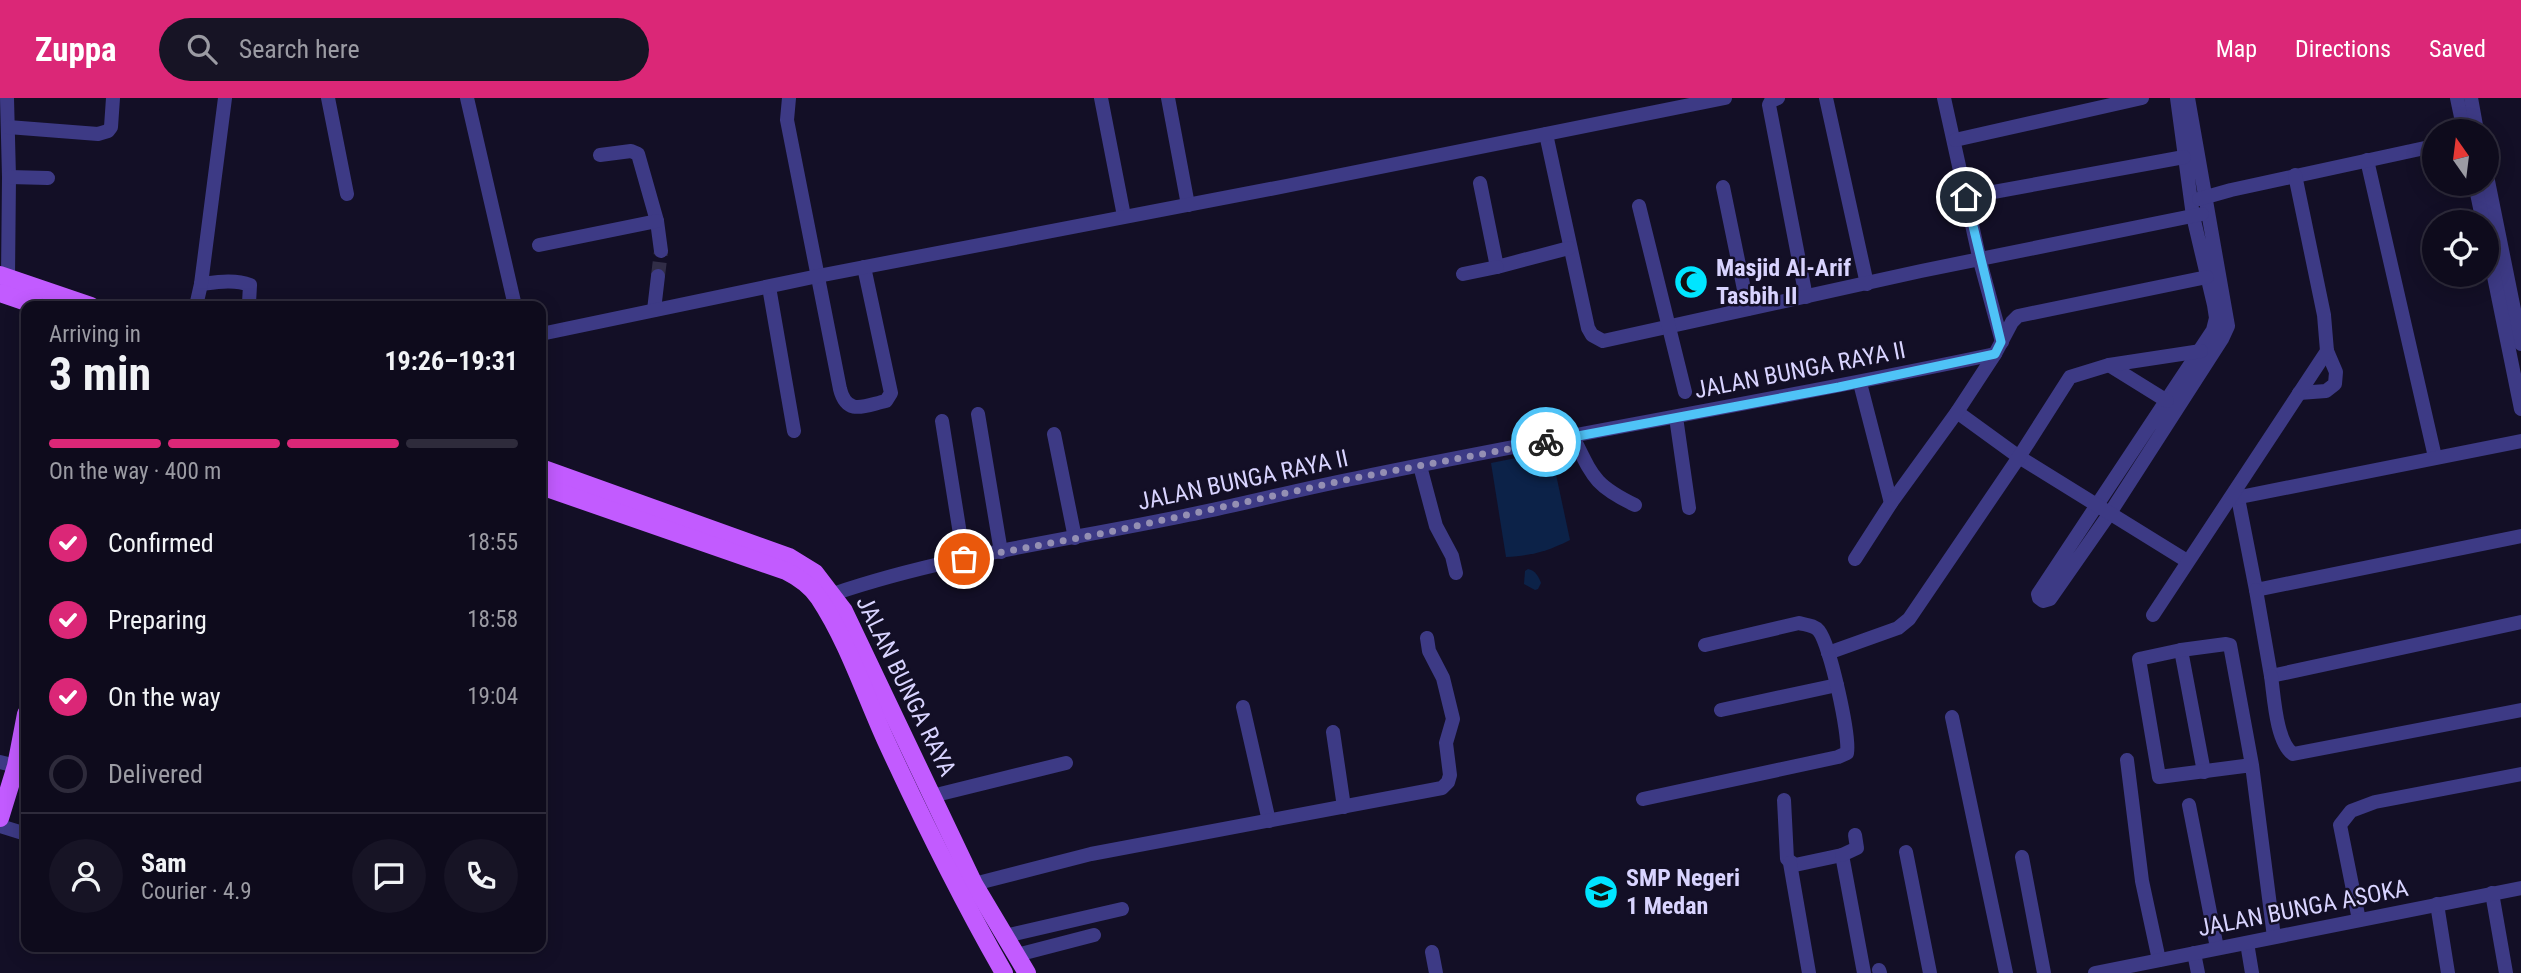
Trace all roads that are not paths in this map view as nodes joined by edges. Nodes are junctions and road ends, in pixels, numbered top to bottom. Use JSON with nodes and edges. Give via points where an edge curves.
{"nodes":[{"id":1,"x":7,"y":98,"type":"edge"},
{"id":2,"x":113,"y":98,"type":"edge"},
{"id":3,"x":225,"y":98,"type":"edge"},
{"id":4,"x":328,"y":98,"type":"edge"},
{"id":5,"x":467,"y":98,"type":"edge"},
{"id":6,"x":789,"y":98,"type":"edge"},
{"id":7,"x":1101,"y":98,"type":"edge"},
{"id":8,"x":1168,"y":98,"type":"edge"},
{"id":9,"x":1725,"y":98,"type":"edge"},
{"id":10,"x":1778,"y":98,"type":"edge"},
{"id":11,"x":1826,"y":98,"type":"edge"},
{"id":12,"x":1944,"y":98,"type":"edge"},
{"id":13,"x":2142,"y":98,"type":"edge"},
{"id":14,"x":2177,"y":98,"type":"edge"},
{"id":15,"x":2188,"y":98,"type":"edge"},
{"id":16,"x":2457,"y":98,"type":"edge"},
{"id":17,"x":2470,"y":98,"type":"edge"},
{"id":18,"x":2461,"y":119,"type":"edge"},
{"id":19,"x":2474,"y":119,"type":"edge"},
{"id":20,"x":8,"y":127,"type":"junction"},
{"id":21,"x":1546,"y":134,"type":"junction"},
{"id":22,"x":1955,"y":140,"type":"junction"},
{"id":23,"x":2422,"y":149,"type":"edge"},
{"id":24,"x":600,"y":155,"type":"dead end"},
{"id":25,"x":2184,"y":157,"type":"junction"},
{"id":26,"x":2367,"y":160,"type":"junction"},
{"id":27,"x":2295,"y":176,"type":"junction"},
{"id":28,"x":9,"y":177,"type":"junction"},
{"id":29,"x":48,"y":178,"type":"dead end"},
{"id":30,"x":1480,"y":183,"type":"dead end"},
{"id":31,"x":1723,"y":187,"type":"dead end"},
{"id":32,"x":347,"y":194,"type":"dead end"},
{"id":33,"x":2491,"y":196,"type":"edge"},
{"id":34,"x":1966,"y":197,"type":"junction"},
{"id":35,"x":2206,"y":197,"type":"junction"},
{"id":36,"x":1188,"y":205,"type":"junction"},
{"id":37,"x":1639,"y":206,"type":"dead end"},
{"id":38,"x":2192,"y":209,"type":"junction"},
{"id":39,"x":2209,"y":213,"type":"junction"},
{"id":40,"x":1124,"y":216,"type":"junction"},
{"id":41,"x":657,"y":221,"type":"junction"},
{"id":42,"x":539,"y":245,"type":"dead end"},
{"id":43,"x":1569,"y":248,"type":"junction"},
{"id":44,"x":661,"y":251,"type":"tunnel mouth"},
{"id":45,"x":1980,"y":261,"type":"junction"},
{"id":46,"x":864,"y":267,"type":"junction"},
{"id":47,"x":1497,"y":267,"type":"junction"},
{"id":48,"x":1463,"y":274,"type":"dead end"},
{"id":49,"x":658,"y":276,"type":"tunnel mouth"},
{"id":50,"x":818,"y":276,"type":"junction"},
{"id":51,"x":2207,"y":277,"type":"junction"},
{"id":52,"x":3,"y":282,"type":"edge"},
{"id":53,"x":201,"y":284,"type":"junction"},
{"id":54,"x":1867,"y":284,"type":"junction"},
{"id":55,"x":769,"y":287,"type":"junction"},
{"id":56,"x":2496,"y":287,"type":"edge"},
{"id":57,"x":1806,"y":297,"type":"junction"},
{"id":58,"x":31,"y":301,"type":"edge"},
{"id":59,"x":73,"y":301,"type":"edge"},
{"id":60,"x":197,"y":301,"type":"edge"},
{"id":61,"x":248,"y":301,"type":"edge"},
{"id":62,"x":514,"y":301,"type":"edge"},
{"id":63,"x":1748,"y":309,"type":"junction"},
{"id":64,"x":654,"y":310,"type":"junction"},
{"id":65,"x":1670,"y":325,"type":"junction"},
{"id":66,"x":546,"y":333,"type":"edge"},
{"id":67,"x":2521,"y":344,"type":"edge"},
{"id":68,"x":1998,"y":348,"type":"junction"},
{"id":69,"x":2201,"y":351,"type":"junction"},
{"id":70,"x":2327,"y":351,"type":"junction"},
{"id":71,"x":2109,"y":365,"type":"junction"},
{"id":72,"x":1860,"y":383,"type":"junction"},
{"id":73,"x":1685,"y":392,"type":"dead end"},
{"id":74,"x":2300,"y":393,"type":"junction"},
{"id":75,"x":2167,"y":401,"type":"junction"},
{"id":76,"x":2521,"y":408,"type":"edge"},
{"id":77,"x":1957,"y":412,"type":"junction"},
{"id":78,"x":978,"y":414,"type":"dead end"},
{"id":79,"x":1676,"y":417,"type":"junction"},
{"id":80,"x":942,"y":421,"type":"dead end"},
{"id":81,"x":794,"y":431,"type":"dead end"},
{"id":82,"x":1054,"y":433,"type":"dead end"},
{"id":83,"x":1573,"y":437,"type":"junction"},
{"id":84,"x":2521,"y":441,"type":"edge"},
{"id":85,"x":2019,"y":457,"type":"junction"},
{"id":86,"x":2435,"y":457,"type":"junction"},
{"id":87,"x":1420,"y":466,"type":"junction"},
{"id":88,"x":552,"y":483,"type":"edge"},
{"id":89,"x":2233,"y":499,"type":"junction"},
{"id":90,"x":1891,"y":503,"type":"junction"},
{"id":91,"x":1635,"y":505,"type":"dead end"},
{"id":92,"x":1689,"y":509,"type":"dead end"},
{"id":93,"x":2103,"y":509,"type":"junction"},
{"id":94,"x":2521,"y":536,"type":"edge"},
{"id":95,"x":1075,"y":538,"type":"junction"},
{"id":96,"x":1001,"y":552,"type":"junction"},
{"id":97,"x":964,"y":559,"type":"junction"},
{"id":98,"x":1855,"y":559,"type":"dead end"},
{"id":99,"x":2187,"y":561,"type":"junction"},
{"id":100,"x":1456,"y":573,"type":"dead end"},
{"id":101,"x":2256,"y":590,"type":"junction"},
{"id":102,"x":833,"y":594,"type":"junction"},
{"id":103,"x":2153,"y":615,"type":"dead end"},
{"id":104,"x":2521,"y":622,"type":"edge"},
{"id":105,"x":1427,"y":638,"type":"dead end"},
{"id":106,"x":1706,"y":645,"type":"dead end"},
{"id":107,"x":2181,"y":650,"type":"junction"},
{"id":108,"x":1828,"y":653,"type":"junction"},
{"id":109,"x":2270,"y":676,"type":"junction"},
{"id":110,"x":1837,"y":685,"type":"junction"},
{"id":111,"x":1243,"y":707,"type":"dead end"},
{"id":112,"x":1721,"y":710,"type":"dead end"},
{"id":113,"x":2521,"y":710,"type":"edge"},
{"id":114,"x":1952,"y":717,"type":"dead end"},
{"id":115,"x":21,"y":728,"type":"edge"},
{"id":116,"x":1333,"y":732,"type":"dead end"},
{"id":117,"x":2127,"y":760,"type":"dead end"},
{"id":118,"x":1066,"y":763,"type":"dead end"},
{"id":119,"x":8,"y":764,"type":"edge"},
{"id":120,"x":2252,"y":765,"type":"junction"},
{"id":121,"x":2204,"y":772,"type":"junction"},
{"id":122,"x":2521,"y":774,"type":"edge"},
{"id":123,"x":921,"y":787,"type":"junction"},
{"id":124,"x":1643,"y":799,"type":"dead end"},
{"id":125,"x":1784,"y":800,"type":"dead end"},
{"id":126,"x":2189,"y":805,"type":"dead end"},
{"id":127,"x":1344,"y":807,"type":"junction"},
{"id":128,"x":0,"y":818,"type":"edge"},
{"id":129,"x":1269,"y":821,"type":"junction"},
{"id":130,"x":0,"y":826,"type":"edge"},
{"id":131,"x":21,"y":832,"type":"edge"},
{"id":132,"x":1854,"y":835,"type":"dead end"},
{"id":133,"x":1906,"y":852,"type":"dead end"},
{"id":134,"x":1842,"y":855,"type":"junction"},
{"id":135,"x":2022,"y":857,"type":"dead end"},
{"id":136,"x":1790,"y":863,"type":"junction"},
{"id":137,"x":974,"y":884,"type":"junction"},
{"id":138,"x":2521,"y":888,"type":"edge"},
{"id":139,"x":2493,"y":893,"type":"junction"},
{"id":140,"x":2437,"y":904,"type":"junction"},
{"id":141,"x":1122,"y":909,"type":"dead end"},
{"id":142,"x":2359,"y":920,"type":"junction"},
{"id":143,"x":1094,"y":935,"type":"dead end"},
{"id":144,"x":1005,"y":936,"type":"junction"},
{"id":145,"x":2274,"y":937,"type":"junction"},
{"id":146,"x":2247,"y":943,"type":"junction"},
{"id":147,"x":2217,"y":948,"type":"junction"},
{"id":148,"x":1433,"y":952,"type":"dead end"},
{"id":149,"x":2194,"y":953,"type":"junction"},
{"id":150,"x":1017,"y":955,"type":"junction"},
{"id":151,"x":2159,"y":960,"type":"junction"},
{"id":152,"x":1004,"y":973,"type":"edge"},
{"id":153,"x":1027,"y":973,"type":"edge"},
{"id":154,"x":1436,"y":973,"type":"edge"},
{"id":155,"x":1809,"y":973,"type":"edge"},
{"id":156,"x":1864,"y":973,"type":"edge"},
{"id":157,"x":1930,"y":973,"type":"edge"},
{"id":158,"x":2006,"y":973,"type":"edge"},
{"id":159,"x":2044,"y":973,"type":"edge"},
{"id":160,"x":2095,"y":973,"type":"edge"},
{"id":161,"x":2198,"y":973,"type":"edge"},
{"id":162,"x":2252,"y":973,"type":"edge"},
{"id":163,"x":2448,"y":973,"type":"edge"},
{"id":164,"x":2506,"y":973,"type":"edge"}],
"edges":[{"from":1,"to":20,"type":"street"},
{"from":2,"to":20,"type":"street","via":[[111,127],[98,134]]},
{"from":3,"to":53,"type":"street"},
{"from":4,"to":32,"type":"street"},
{"from":5,"to":62,"type":"street"},
{"from":6,"to":50,"type":"street","via":[[787,120]]},
{"from":7,"to":40,"type":"street"},
{"from":8,"to":36,"type":"street"},
{"from":9,"to":21,"type":"street"},
{"from":10,"to":57,"type":"street","via":[[1769,105]]},
{"from":11,"to":54,"type":"street"},
{"from":12,"to":22,"type":"street"},
{"from":13,"to":22,"type":"street"},
{"from":14,"to":25,"type":"street"},
{"from":15,"to":35,"type":"street"},
{"from":16,"to":18,"type":"street"},
{"from":17,"to":19,"type":"street"},
{"from":20,"to":28,"type":"street"},
{"from":21,"to":36,"type":"street"},
{"from":21,"to":43,"type":"street"},
{"from":22,"to":34,"type":"street"},
{"from":23,"to":26,"type":"street"},
{"from":24,"to":41,"type":"street","via":[[638,154]]},
{"from":25,"to":34,"type":"street"},
{"from":25,"to":38,"type":"street"},
{"from":26,"to":27,"type":"street"},
{"from":26,"to":86,"type":"street"},
{"from":27,"to":35,"type":"street"},
{"from":27,"to":70,"type":"street","via":[[2324,315]]},
{"from":28,"to":29,"type":"street"},
{"from":28,"to":52,"type":"street"},
{"from":30,"to":47,"type":"street"},
{"from":31,"to":63,"type":"street"},
{"from":33,"to":67,"type":"street"},
{"from":34,"to":45,"type":"street"},
{"from":35,"to":38,"type":"street"},
{"from":35,"to":39,"type":"street"},
{"from":36,"to":40,"type":"street"},
{"from":37,"to":65,"type":"street"},
{"from":38,"to":39,"type":"street"},
{"from":38,"to":45,"type":"street"},
{"from":38,"to":51,"type":"street"},
{"from":39,"to":93,"type":"street","via":[[2228,326]]},
{"from":40,"to":46,"type":"street"},
{"from":41,"to":42,"type":"street"},
{"from":41,"to":44,"type":"street"},
{"from":43,"to":47,"type":"street"},
{"from":43,"to":65,"type":"street","via":[[1592,335],[1603,341]]},
{"from":45,"to":54,"type":"street"},
{"from":45,"to":68,"type":"street"},
{"from":46,"to":50,"type":"street"},
{"from":46,"to":50,"type":"street","via":[[891,393],[886,401],[856,407],[842,397]]},
{"from":47,"to":48,"type":"street"},
{"from":49,"to":64,"type":"street"},
{"from":50,"to":55,"type":"street"},
{"from":51,"to":68,"type":"street","via":[[2018,316]]},
{"from":51,"to":69,"type":"street","via":[[2216,318]]},
{"from":52,"to":58,"type":"main road"},
{"from":52,"to":59,"type":"main road"},
{"from":53,"to":60,"type":"street"},
{"from":53,"to":61,"type":"street","via":[[246,283],[251,290]]},
{"from":54,"to":57,"type":"street"},
{"from":55,"to":64,"type":"street"},
{"from":55,"to":81,"type":"street"},
{"from":56,"to":76,"type":"street"},
{"from":57,"to":63,"type":"street"},
{"from":63,"to":65,"type":"street"},
{"from":64,"to":66,"type":"street"},
{"from":65,"to":73,"type":"street"},
{"from":68,"to":72,"type":"street","name":"JALAN BUNGA RAYA II"},
{"from":68,"to":77,"type":"street"},
{"from":69,"to":71,"type":"street"},
{"from":69,"to":75,"type":"street"},
{"from":70,"to":74,"type":"street"},
{"from":70,"to":74,"type":"street","via":[[2336,372],[2335,384],[2326,391]]},
{"from":71,"to":75,"type":"street"},
{"from":71,"to":85,"type":"street","via":[[2070,377]]},
{"from":72,"to":79,"type":"street","name":"JALAN BUNGA RAYA II"},
{"from":72,"to":90,"type":"street"},
{"from":74,"to":89,"type":"street"},
{"from":75,"to":93,"type":"street"},
{"from":77,"to":85,"type":"street"},
{"from":77,"to":90,"type":"street"},
{"from":78,"to":96,"type":"street"},
{"from":79,"to":83,"type":"street","name":"JALAN BUNGA RAYA II"},
{"from":79,"to":92,"type":"street"},
{"from":80,"to":97,"type":"street"},
{"from":82,"to":95,"type":"street"},
{"from":83,"to":87,"type":"street","name":"JALAN BUNGA RAYA II"},
{"from":83,"to":91,"type":"street","via":[[1602,487]]},
{"from":84,"to":86,"type":"street"},
{"from":85,"to":93,"type":"street"},
{"from":85,"to":108,"type":"street","via":[[1904,624]]},
{"from":86,"to":89,"type":"street"},
{"from":87,"to":95,"type":"street","name":"JALAN BUNGA RAYA II"},
{"from":87,"to":100,"type":"street","via":[[1436,526]]},
{"from":88,"to":102,"type":"main road","name":"JALAN BUNGA RAYA","via":[[789,556],[815,573]]},
{"from":88,"to":123,"type":"main road","name":"JALAN BUNGA RAYA","via":[[786,571],[806,584],[817,595]]},
{"from":89,"to":99,"type":"street"},
{"from":89,"to":101,"type":"street"},
{"from":90,"to":98,"type":"street"},
{"from":93,"to":93,"type":"street","via":[[2050,599],[2043,601],[2038,594]]},
{"from":93,"to":99,"type":"street"},
{"from":94,"to":101,"type":"street"},
{"from":95,"to":96,"type":"street","name":"JALAN BUNGA RAYA II"},
{"from":96,"to":97,"type":"street","name":"JALAN BUNGA RAYA II"},
{"from":97,"to":102,"type":"street","name":"JALAN BUNGA RAYA II"},
{"from":99,"to":103,"type":"street"},
{"from":101,"to":109,"type":"street"},
{"from":102,"to":123,"type":"main road","name":"JALAN BUNGA RAYA"},
{"from":104,"to":109,"type":"street"},
{"from":105,"to":127,"type":"street","via":[[1451,706],[1446,743],[1448,782],[1442,788]]},
{"from":106,"to":108,"type":"street","via":[[1799,623],[1820,632]]},
{"from":107,"to":120,"type":"street","via":[[2230,645]]},
{"from":107,"to":121,"type":"street"},
{"from":107,"to":121,"type":"street","via":[[2142,657],[2138,662],[2157,775]]},
{"from":108,"to":110,"type":"street"},
{"from":109,"to":113,"type":"street","via":[[2280,730],[2286,749],[2293,754]]},
{"from":110,"to":112,"type":"street"},
{"from":110,"to":124,"type":"street","via":[[1848,749],[1844,755]]},
{"from":111,"to":129,"type":"street"},
{"from":114,"to":158,"type":"street"},
{"from":115,"to":119,"type":"main road"},
{"from":116,"to":127,"type":"street"},
{"from":117,"to":151,"type":"street","via":[[2142,881]]},
{"from":118,"to":123,"type":"street"},
{"from":119,"to":128,"type":"main road"},
{"from":120,"to":121,"type":"street"},
{"from":120,"to":145,"type":"street"},
{"from":122,"to":142,"type":"street","via":[[2375,802],[2347,815],[2340,825]]},
{"from":123,"to":137,"type":"main road","name":"JALAN BUNGA RAYA"},
{"from":123,"to":152,"type":"main road","name":"JALAN BUNGA RAYA","via":[[958,891]]},
{"from":125,"to":136,"type":"street"},
{"from":126,"to":147,"type":"street"},
{"from":127,"to":129,"type":"street"},
{"from":129,"to":137,"type":"street","via":[[1091,854]]},
{"from":130,"to":131,"type":"street"},
{"from":132,"to":134,"type":"street","via":[[1857,848]]},
{"from":133,"to":157,"type":"street"},
{"from":134,"to":136,"type":"street"},
{"from":134,"to":156,"type":"street"},
{"from":135,"to":159,"type":"street"},
{"from":136,"to":155,"type":"street"},
{"from":137,"to":144,"type":"main road","name":"JALAN BUNGA RAYA"},
{"from":138,"to":139,"type":"street","name":"JALAN BUNGA ASOKA"},
{"from":139,"to":140,"type":"street","name":"JALAN BUNGA ASOKA"},
{"from":139,"to":164,"type":"street"},
{"from":140,"to":142,"type":"street","name":"JALAN BUNGA ASOKA"},
{"from":140,"to":163,"type":"street"},
{"from":141,"to":144,"type":"street"},
{"from":142,"to":145,"type":"street","name":"JALAN BUNGA ASOKA"},
{"from":143,"to":150,"type":"street"},
{"from":144,"to":150,"type":"main road","name":"JALAN BUNGA RAYA"},
{"from":145,"to":146,"type":"street","name":"JALAN BUNGA ASOKA"},
{"from":146,"to":147,"type":"street","name":"JALAN BUNGA ASOKA"},
{"from":146,"to":162,"type":"street"},
{"from":147,"to":149,"type":"street","name":"JALAN BUNGA ASOKA"},
{"from":148,"to":154,"type":"street"},
{"from":149,"to":151,"type":"street","name":"JALAN BUNGA ASOKA"},
{"from":149,"to":161,"type":"street"},
{"from":150,"to":153,"type":"main road","name":"JALAN BUNGA RAYA"},
{"from":151,"to":160,"type":"street","name":"JALAN BUNGA ASOKA"}]}
